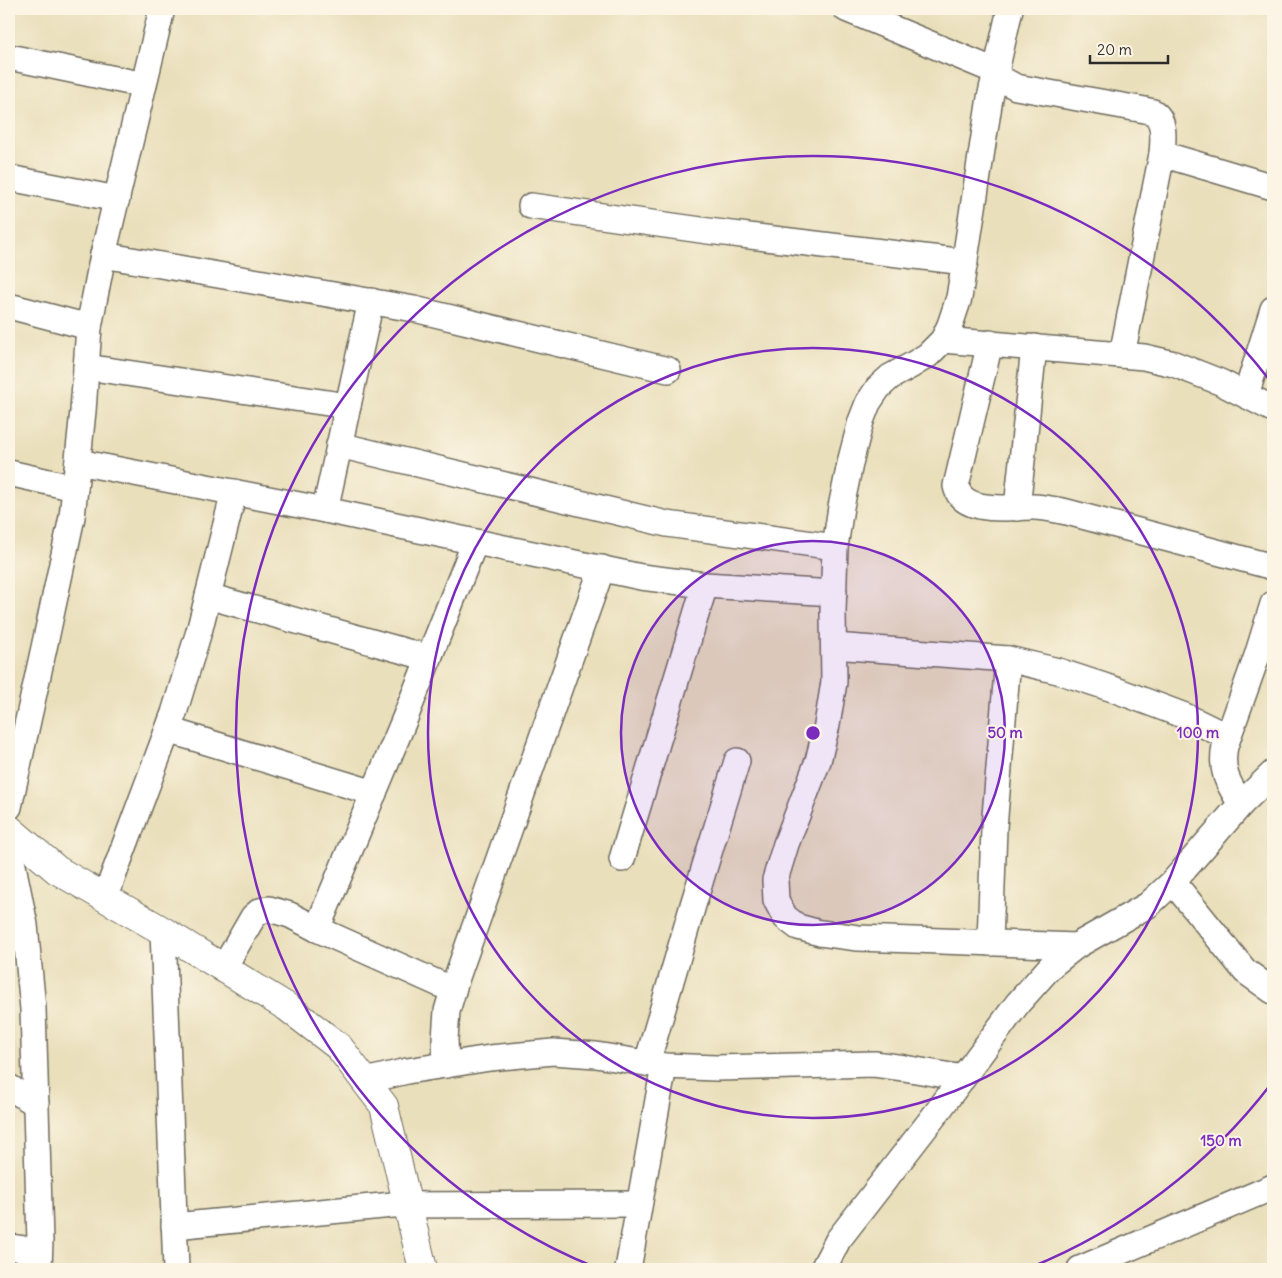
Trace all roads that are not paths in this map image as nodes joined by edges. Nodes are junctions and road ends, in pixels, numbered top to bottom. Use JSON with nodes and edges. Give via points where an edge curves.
{"nodes":[{"id":1,"x":162,"y":9,"type":"edge"},
{"id":2,"x":846,"y":9,"type":"edge"},
{"id":3,"x":1010,"y":9,"type":"edge"},
{"id":4,"x":9,"y":57,"type":"edge"},
{"id":5,"x":995,"y":71,"type":"junction"},
{"id":6,"x":144,"y":85,"type":"junction"},
{"id":7,"x":1162,"y":154,"type":"junction"},
{"id":8,"x":9,"y":178,"type":"edge"},
{"id":9,"x":1272,"y":182,"type":"edge"},
{"id":10,"x":117,"y":199,"type":"junction"},
{"id":11,"x":531,"y":206,"type":"dead end"},
{"id":12,"x":103,"y":255,"type":"junction"},
{"id":13,"x":964,"y":262,"type":"junction"},
{"id":14,"x":370,"y":301,"type":"junction"},
{"id":15,"x":9,"y":306,"type":"edge"},
{"id":16,"x":1273,"y":309,"type":"edge"},
{"id":17,"x":89,"y":327,"type":"junction"},
{"id":18,"x":943,"y":340,"type":"junction"},
{"id":19,"x":990,"y":344,"type":"junction"},
{"id":20,"x":1034,"y":347,"type":"junction"},
{"id":21,"x":1122,"y":355,"type":"junction"},
{"id":22,"x":86,"y":367,"type":"junction"},
{"id":23,"x":668,"y":370,"type":"dead end"},
{"id":24,"x":1246,"y":395,"type":"junction"},
{"id":25,"x":348,"y":406,"type":"junction"},
{"id":26,"x":1273,"y":409,"type":"edge"},
{"id":27,"x":339,"y":445,"type":"junction"},
{"id":28,"x":78,"y":462,"type":"junction"},
{"id":29,"x":9,"y":473,"type":"edge"},
{"id":30,"x":75,"y":488,"type":"junction"},
{"id":31,"x":234,"y":492,"type":"junction"},
{"id":32,"x":1017,"y":508,"type":"junction"},
{"id":33,"x":325,"y":510,"type":"junction"},
{"id":34,"x":475,"y":542,"type":"junction"},
{"id":35,"x":835,"y":547,"type":"junction"},
{"id":36,"x":1273,"y":567,"type":"edge"},
{"id":37,"x":602,"y":568,"type":"junction"},
{"id":38,"x":705,"y":585,"type":"junction"},
{"id":39,"x":834,"y":593,"type":"junction"},
{"id":40,"x":208,"y":596,"type":"junction"},
{"id":41,"x":1273,"y":604,"type":"edge"},
{"id":42,"x":834,"y":646,"type":"junction"},
{"id":43,"x":429,"y":658,"type":"junction"},
{"id":44,"x":1008,"y":659,"type":"junction"},
{"id":45,"x":168,"y":730,"type":"junction"},
{"id":46,"x":1228,"y":737,"type":"junction"},
{"id":47,"x":738,"y":761,"type":"dead end"},
{"id":48,"x":1273,"y":773,"type":"edge"},
{"id":49,"x":374,"y":793,"type":"junction"},
{"id":50,"x":1241,"y":804,"type":"junction"},
{"id":51,"x":9,"y":807,"type":"edge"},
{"id":52,"x":9,"y":829,"type":"edge"},
{"id":53,"x":9,"y":846,"type":"edge"},
{"id":54,"x":622,"y":860,"type":"dead end"},
{"id":55,"x":1173,"y":882,"type":"junction"},
{"id":56,"x":104,"y":898,"type":"junction"},
{"id":57,"x":317,"y":929,"type":"junction"},
{"id":58,"x":163,"y":931,"type":"junction"},
{"id":59,"x":990,"y":943,"type":"junction"},
{"id":60,"x":1076,"y":946,"type":"junction"},
{"id":61,"x":223,"y":969,"type":"junction"},
{"id":62,"x":453,"y":990,"type":"junction"},
{"id":63,"x":1273,"y":991,"type":"edge"},
{"id":64,"x":655,"y":1064,"type":"junction"},
{"id":65,"x":446,"y":1065,"type":"junction"},
{"id":66,"x":963,"y":1078,"type":"junction"},
{"id":67,"x":365,"y":1081,"type":"junction"},
{"id":68,"x":9,"y":1087,"type":"edge"},
{"id":69,"x":36,"y":1104,"type":"junction"},
{"id":70,"x":1273,"y":1187,"type":"edge"},
{"id":71,"x":639,"y":1204,"type":"junction"},
{"id":72,"x":408,"y":1206,"type":"junction"},
{"id":73,"x":174,"y":1226,"type":"junction"},
{"id":74,"x":9,"y":1247,"type":"edge"},
{"id":75,"x":39,"y":1260,"type":"edge"},
{"id":76,"x":176,"y":1269,"type":"edge"},
{"id":77,"x":423,"y":1269,"type":"edge"},
{"id":78,"x":628,"y":1269,"type":"edge"},
{"id":79,"x":823,"y":1269,"type":"edge"},
{"id":80,"x":1080,"y":1269,"type":"edge"}],
"edges":[{"from":1,"to":6,"type":"street"},
{"from":2,"to":5,"type":"street"},
{"from":3,"to":5,"type":"street"},
{"from":4,"to":6,"type":"street"},
{"from":5,"to":7,"type":"street","via":[[1016,87],[1153,112],[1160,120],[1163,132]]},
{"from":5,"to":13,"type":"street"},
{"from":6,"to":10,"type":"street"},
{"from":7,"to":9,"type":"street"},
{"from":7,"to":21,"type":"street"},
{"from":8,"to":10,"type":"street"},
{"from":10,"to":12,"type":"street"},
{"from":11,"to":13,"type":"street"},
{"from":12,"to":14,"type":"street"},
{"from":12,"to":17,"type":"street"},
{"from":13,"to":18,"type":"street","via":[[959,298]]},
{"from":14,"to":23,"type":"street"},
{"from":14,"to":25,"type":"street"},
{"from":15,"to":17,"type":"street"},
{"from":16,"to":24,"type":"street"},
{"from":17,"to":22,"type":"street"},
{"from":18,"to":19,"type":"street"},
{"from":18,"to":35,"type":"street","via":[[928,355],[890,377],[868,403],[850,459]]},
{"from":19,"to":20,"type":"street"},
{"from":19,"to":32,"type":"street","via":[[956,486],[962,498],[970,503]]},
{"from":20,"to":21,"type":"street"},
{"from":20,"to":32,"type":"street"},
{"from":21,"to":24,"type":"street","via":[[1174,364]]},
{"from":22,"to":25,"type":"street"},
{"from":22,"to":28,"type":"street"},
{"from":24,"to":26,"type":"street"},
{"from":25,"to":27,"type":"street"},
{"from":27,"to":33,"type":"street"},
{"from":27,"to":35,"type":"street","via":[[666,524]]},
{"from":28,"to":30,"type":"street"},
{"from":28,"to":31,"type":"street"},
{"from":29,"to":30,"type":"street"},
{"from":30,"to":51,"type":"street","via":[[48,634]]},
{"from":31,"to":33,"type":"street"},
{"from":31,"to":40,"type":"street"},
{"from":32,"to":36,"type":"street","via":[[1068,512]]},
{"from":33,"to":34,"type":"street"},
{"from":34,"to":37,"type":"street"},
{"from":34,"to":43,"type":"street"},
{"from":35,"to":39,"type":"street"},
{"from":37,"to":38,"type":"street"},
{"from":37,"to":62,"type":"street"},
{"from":38,"to":39,"type":"street"},
{"from":38,"to":54,"type":"street"},
{"from":39,"to":42,"type":"street"},
{"from":40,"to":43,"type":"street"},
{"from":40,"to":45,"type":"street"},
{"from":41,"to":46,"type":"street"},
{"from":42,"to":44,"type":"street"},
{"from":42,"to":59,"type":"street","via":[[834,682],[818,762],[775,880],[776,900],[785,918],[798,927],[858,938]]},
{"from":43,"to":49,"type":"street"},
{"from":44,"to":46,"type":"street","via":[[1058,671],[1113,690],[1185,716]]},
{"from":44,"to":59,"type":"street","via":[[994,828]]},
{"from":45,"to":49,"type":"street"},
{"from":45,"to":56,"type":"street"},
{"from":46,"to":50,"type":"street","via":[[1224,769]]},
{"from":47,"to":64,"type":"street","via":[[693,904]]},
{"from":48,"to":50,"type":"street"},
{"from":49,"to":57,"type":"street"},
{"from":50,"to":55,"type":"street"},
{"from":52,"to":56,"type":"street","via":[[57,870]]},
{"from":53,"to":69,"type":"street","via":[[25,926],[34,1009]]},
{"from":55,"to":60,"type":"street","via":[[1148,905]]},
{"from":55,"to":63,"type":"street","via":[[1245,971]]},
{"from":56,"to":58,"type":"street"},
{"from":57,"to":61,"type":"street","via":[[290,914],[269,909],[260,911],[253,917]]},
{"from":57,"to":62,"type":"street"},
{"from":58,"to":61,"type":"street"},
{"from":58,"to":73,"type":"street"},
{"from":59,"to":60,"type":"street"},
{"from":60,"to":66,"type":"street","via":[[1052,965],[1018,1003]]},
{"from":61,"to":67,"type":"street","via":[[287,1007],[338,1047]]},
{"from":62,"to":65,"type":"street","via":[[447,1012]]},
{"from":64,"to":65,"type":"street","via":[[553,1052]]},
{"from":64,"to":66,"type":"street","via":[[716,1068],[874,1064]]},
{"from":64,"to":71,"type":"street"},
{"from":65,"to":67,"type":"street"},
{"from":66,"to":79,"type":"street","via":[[838,1240]]},
{"from":67,"to":72,"type":"street","via":[[384,1106]]},
{"from":68,"to":69,"type":"street"},
{"from":69,"to":75,"type":"street"},
{"from":70,"to":80,"type":"street"},
{"from":71,"to":72,"type":"street"},
{"from":71,"to":78,"type":"street"},
{"from":72,"to":73,"type":"street"},
{"from":72,"to":77,"type":"street"},
{"from":73,"to":76,"type":"street"},
{"from":74,"to":75,"type":"street"}]}
